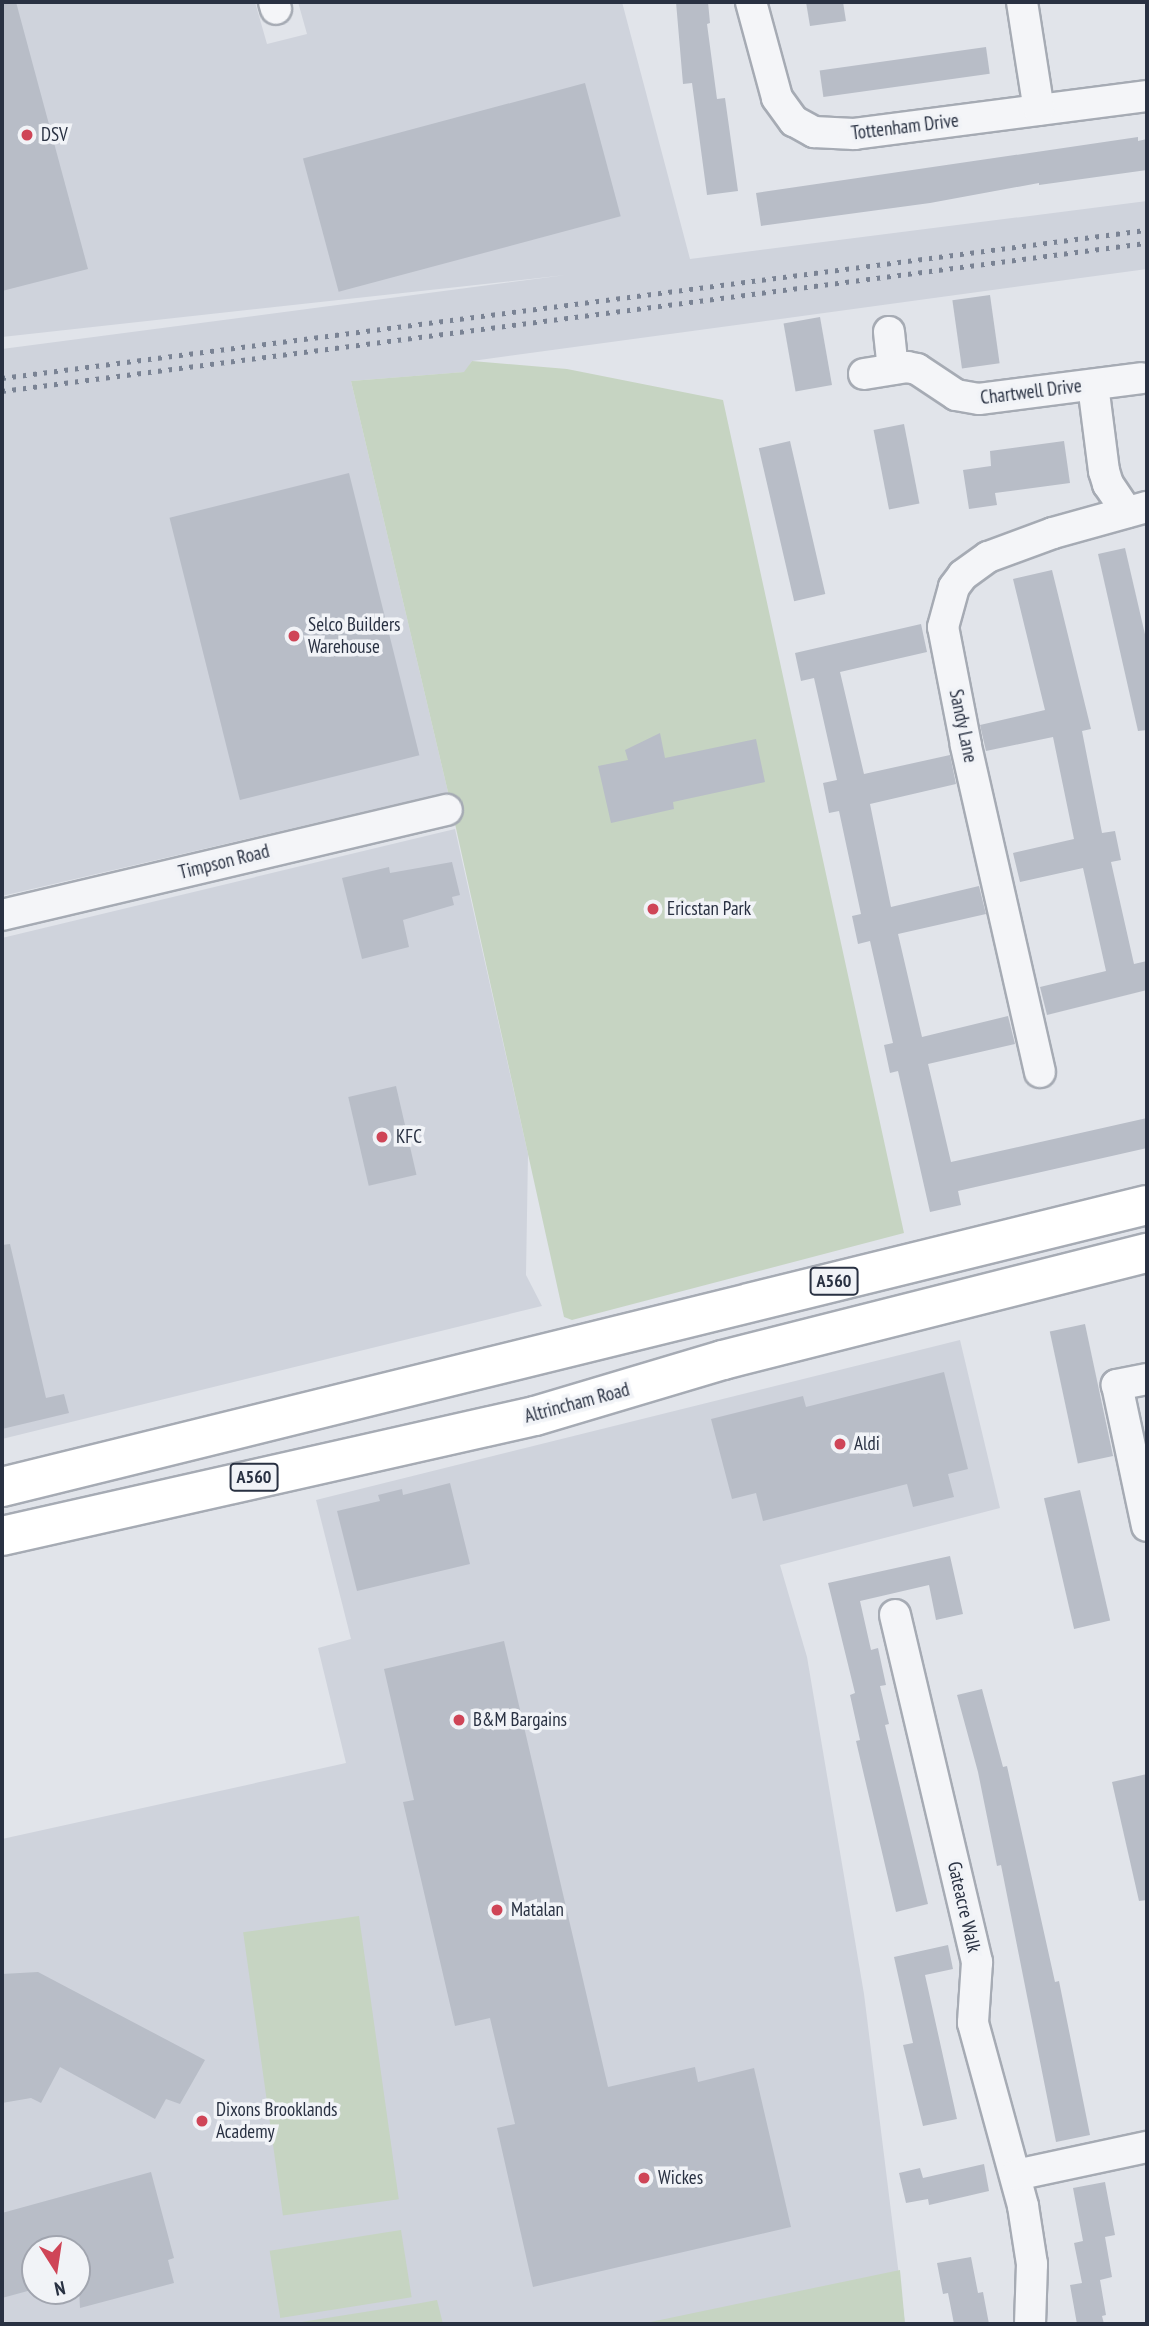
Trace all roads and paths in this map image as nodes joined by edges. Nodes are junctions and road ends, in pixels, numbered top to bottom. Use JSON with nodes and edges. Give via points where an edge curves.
{"nodes":[{"id":1,"x":751,"y":2,"type":"edge"},
{"id":2,"x":1022,"y":2,"type":"edge"},
{"id":3,"x":1147,"y":96,"type":"edge"},
{"id":4,"x":1039,"y":110,"type":"junction"},
{"id":5,"x":889,"y":332,"type":"dead end"},
{"id":6,"x":893,"y":369,"type":"junction"},
{"id":7,"x":863,"y":374,"type":"dead end"},
{"id":8,"x":1142,"y":378,"type":"dead end"},
{"id":9,"x":1093,"y":384,"type":"junction"},
{"id":10,"x":1137,"y":509,"type":"edge"},
{"id":11,"x":447,"y":810,"type":"dead end"},
{"id":12,"x":2,"y":915,"type":"edge"},
{"id":13,"x":1040,"y":1072,"type":"dead end"},
{"id":14,"x":1147,"y":1205,"type":"edge"},
{"id":15,"x":1147,"y":1252,"type":"edge"},
{"id":16,"x":1147,"y":1379,"type":"edge"},
{"id":17,"x":2,"y":1487,"type":"edge"},
{"id":18,"x":1147,"y":1526,"type":"edge"},
{"id":19,"x":2,"y":1536,"type":"edge"},
{"id":20,"x":895,"y":1615,"type":"dead end"},
{"id":21,"x":1147,"y":2147,"type":"edge"},
{"id":22,"x":1016,"y":2175,"type":"junction"},
{"id":23,"x":1030,"y":2324,"type":"edge"}],
"edges":[{"from":1,"to":4,"type":"street","name":"Tottenham Drive","via":[[777,98],[794,121],[814,132],[854,134]]},
{"from":2,"to":4,"type":"street"},
{"from":3,"to":4,"type":"street","name":"Tottenham Drive"},
{"from":5,"to":6,"type":"street"},
{"from":6,"to":7,"type":"street","name":"Chartwell Drive"},
{"from":6,"to":9,"type":"street","name":"Chartwell Drive","via":[[917,369],[966,399]]},
{"from":8,"to":9,"type":"street","name":"Chartwell Drive"},
{"from":9,"to":10,"type":"street","name":"Chartwell Drive","via":[[1108,484]]},
{"from":10,"to":13,"type":"street","name":"Sandy Lane","via":[[1019,544],[973,566],[954,587],[943,627]]},
{"from":11,"to":12,"type":"street","name":"Timpson Road"},
{"from":14,"to":17,"type":"highway","number":"A560"},
{"from":15,"to":19,"type":"highway","name":"Altrincham Road","number":"A560","via":[[723,1360],[517,1420]]},
{"from":16,"to":18,"type":"street","via":[[1117,1385]]},
{"from":20,"to":22,"type":"street","name":"Gateacre Walk","via":[[977,1962],[973,2023]]},
{"from":21,"to":22,"type":"street"},
{"from":22,"to":23,"type":"street","name":"Gateacre Walk","via":[[1032,2264]]}]}
